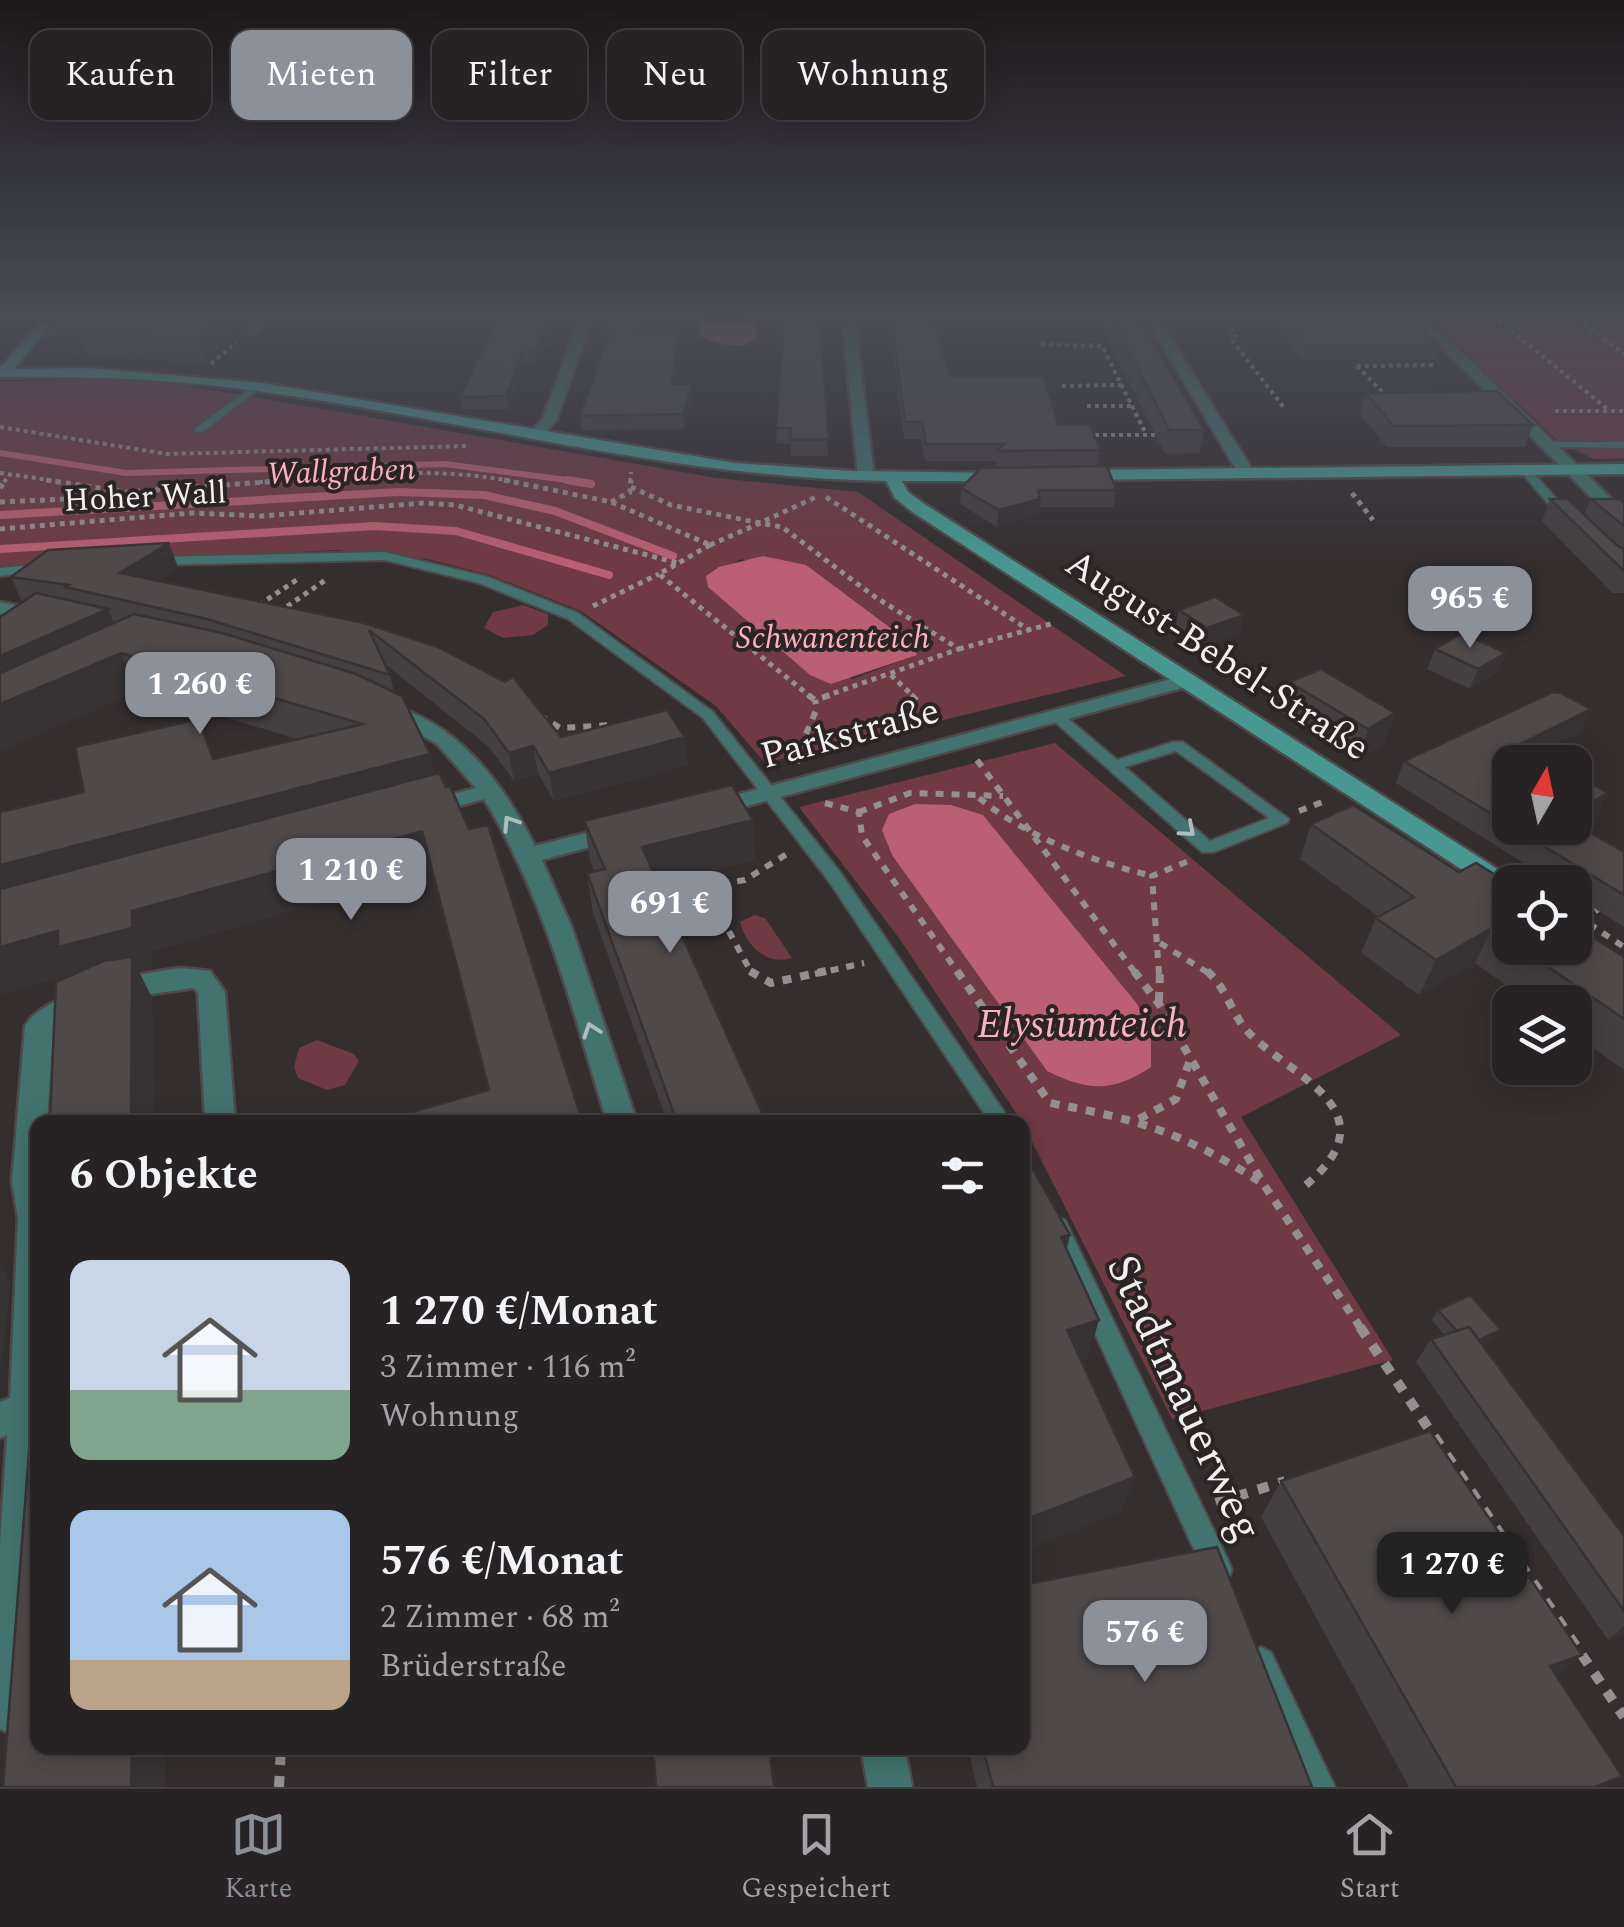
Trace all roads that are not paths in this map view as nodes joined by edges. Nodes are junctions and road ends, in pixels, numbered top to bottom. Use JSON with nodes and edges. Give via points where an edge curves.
{"nodes":[{"id":1,"x":242,"y":398,"type":"edge"},
{"id":2,"x":316,"y":398,"type":"edge"},
{"id":3,"x":557,"y":398,"type":"edge"},
{"id":4,"x":857,"y":398,"type":"edge"},
{"id":5,"x":1201,"y":398,"type":"edge"},
{"id":6,"x":1500,"y":398,"type":"edge"},
{"id":7,"x":198,"y":430,"type":"dead end"},
{"id":8,"x":534,"y":436,"type":"junction"},
{"id":9,"x":1547,"y":444,"type":"junction"},
{"id":10,"x":1624,"y":445,"type":"edge"},
{"id":11,"x":1624,"y":468,"type":"edge"},
{"id":12,"x":1573,"y":469,"type":"junction"},
{"id":13,"x":1525,"y":470,"type":"junction"},
{"id":14,"x":1247,"y":474,"type":"junction"},
{"id":15,"x":866,"y":476,"type":"junction"},
{"id":16,"x":1016,"y":476,"type":"edge"},
{"id":17,"x":1055,"y":476,"type":"edge"},
{"id":18,"x":892,"y":477,"type":"junction"},
{"id":19,"x":1624,"y":520,"type":"edge"},
{"id":20,"x":1576,"y":526,"type":"edge"},
{"id":21,"x":139,"y":562,"type":"edge"},
{"id":22,"x":65,"y":567,"type":"edge"},
{"id":23,"x":0,"y":572,"type":"edge"},
{"id":24,"x":0,"y":608,"type":"edge"},
{"id":25,"x":59,"y":619,"type":"edge"},
{"id":26,"x":1186,"y":681,"type":"junction"},
{"id":27,"x":359,"y":699,"type":"edge"},
{"id":28,"x":1059,"y":718,"type":"junction"},
{"id":29,"x":1114,"y":766,"type":"junction"},
{"id":30,"x":489,"y":791,"type":"junction"},
{"id":31,"x":772,"y":792,"type":"junction"},
{"id":32,"x":695,"y":812,"type":"edge"},
{"id":33,"x":394,"y":817,"type":"edge"},
{"id":34,"x":637,"y":828,"type":"edge"},
{"id":35,"x":531,"y":855,"type":"junction"},
{"id":36,"x":1492,"y":877,"type":"edge"},
{"id":37,"x":32,"y":1115,"type":"edge"},
{"id":38,"x":220,"y":1115,"type":"edge"},
{"id":39,"x":620,"y":1115,"type":"edge"},
{"id":40,"x":996,"y":1115,"type":"edge"},
{"id":41,"x":30,"y":1151,"type":"edge"},
{"id":42,"x":30,"y":1194,"type":"edge"},
{"id":43,"x":1050,"y":1211,"type":"edge"},
{"id":44,"x":30,"y":1282,"type":"edge"},
{"id":45,"x":22,"y":1411,"type":"edge"},
{"id":46,"x":1231,"y":1598,"type":"edge"},
{"id":47,"x":1247,"y":1632,"type":"edge"},
{"id":48,"x":8,"y":1747,"type":"edge"},
{"id":49,"x":883,"y":1755,"type":"edge"},
{"id":50,"x":890,"y":1787,"type":"edge"},
{"id":51,"x":1319,"y":1787,"type":"edge"}],
"edges":[{"from":1,"to":7,"type":"lane"},
{"from":2,"to":8,"type":"main road"},
{"from":3,"to":8,"type":"street"},
{"from":4,"to":15,"type":"street"},
{"from":5,"to":14,"type":"street"},
{"from":6,"to":9,"type":"street"},
{"from":8,"to":15,"type":"main road","via":[[722,466]]},
{"from":9,"to":10,"type":"lane"},
{"from":9,"to":12,"type":"street"},
{"from":11,"to":12,"type":"main road"},
{"from":12,"to":13,"type":"main road"},
{"from":12,"to":19,"type":"street"},
{"from":13,"to":14,"type":"main road"},
{"from":13,"to":20,"type":"lane"},
{"from":14,"to":17,"type":"main road"},
{"from":15,"to":18,"type":"main road"},
{"from":16,"to":18,"type":"main road"},
{"from":18,"to":26,"type":"main road","name":"August-Bebel-Straße","via":[[900,495],[917,507]]},
{"from":21,"to":31,"type":"lane","via":[[361,555],[483,580],[573,616],[703,710]]},
{"from":22,"to":23,"type":"lane"},
{"from":24,"to":25,"type":"street"},
{"from":26,"to":28,"type":"street","name":"Parkstraße"},
{"from":26,"to":36,"type":"main road","name":"August-Bebel-Straße"},
{"from":27,"to":30,"type":"street","via":[[433,732],[457,750]]},
{"from":28,"to":29,"type":"lane"},
{"from":28,"to":31,"type":"street","name":"Parkstraße"},
{"from":29,"to":29,"type":"lane","one_way":true,"via":[[1208,848],[1281,818],[1178,745]]},
{"from":30,"to":33,"type":"street"},
{"from":35,"to":30,"type":"street","one_way":true},
{"from":31,"to":32,"type":"street","name":"Parkstraße"},
{"from":31,"to":40,"type":"lane"},
{"from":34,"to":35,"type":"street"},
{"from":39,"to":35,"type":"street","one_way":true},
{"from":37,"to":38,"type":"street","via":[[38,1026],[81,1003],[162,980],[201,978],[211,992]]},
{"from":41,"to":42,"type":"street"},
{"from":43,"to":46,"type":"lane","name":"Stadtmauerweg"},
{"from":44,"to":45,"type":"street"},
{"from":45,"to":48,"type":"street"},
{"from":47,"to":51,"type":"lane"},
{"from":49,"to":50,"type":"street"}]}
